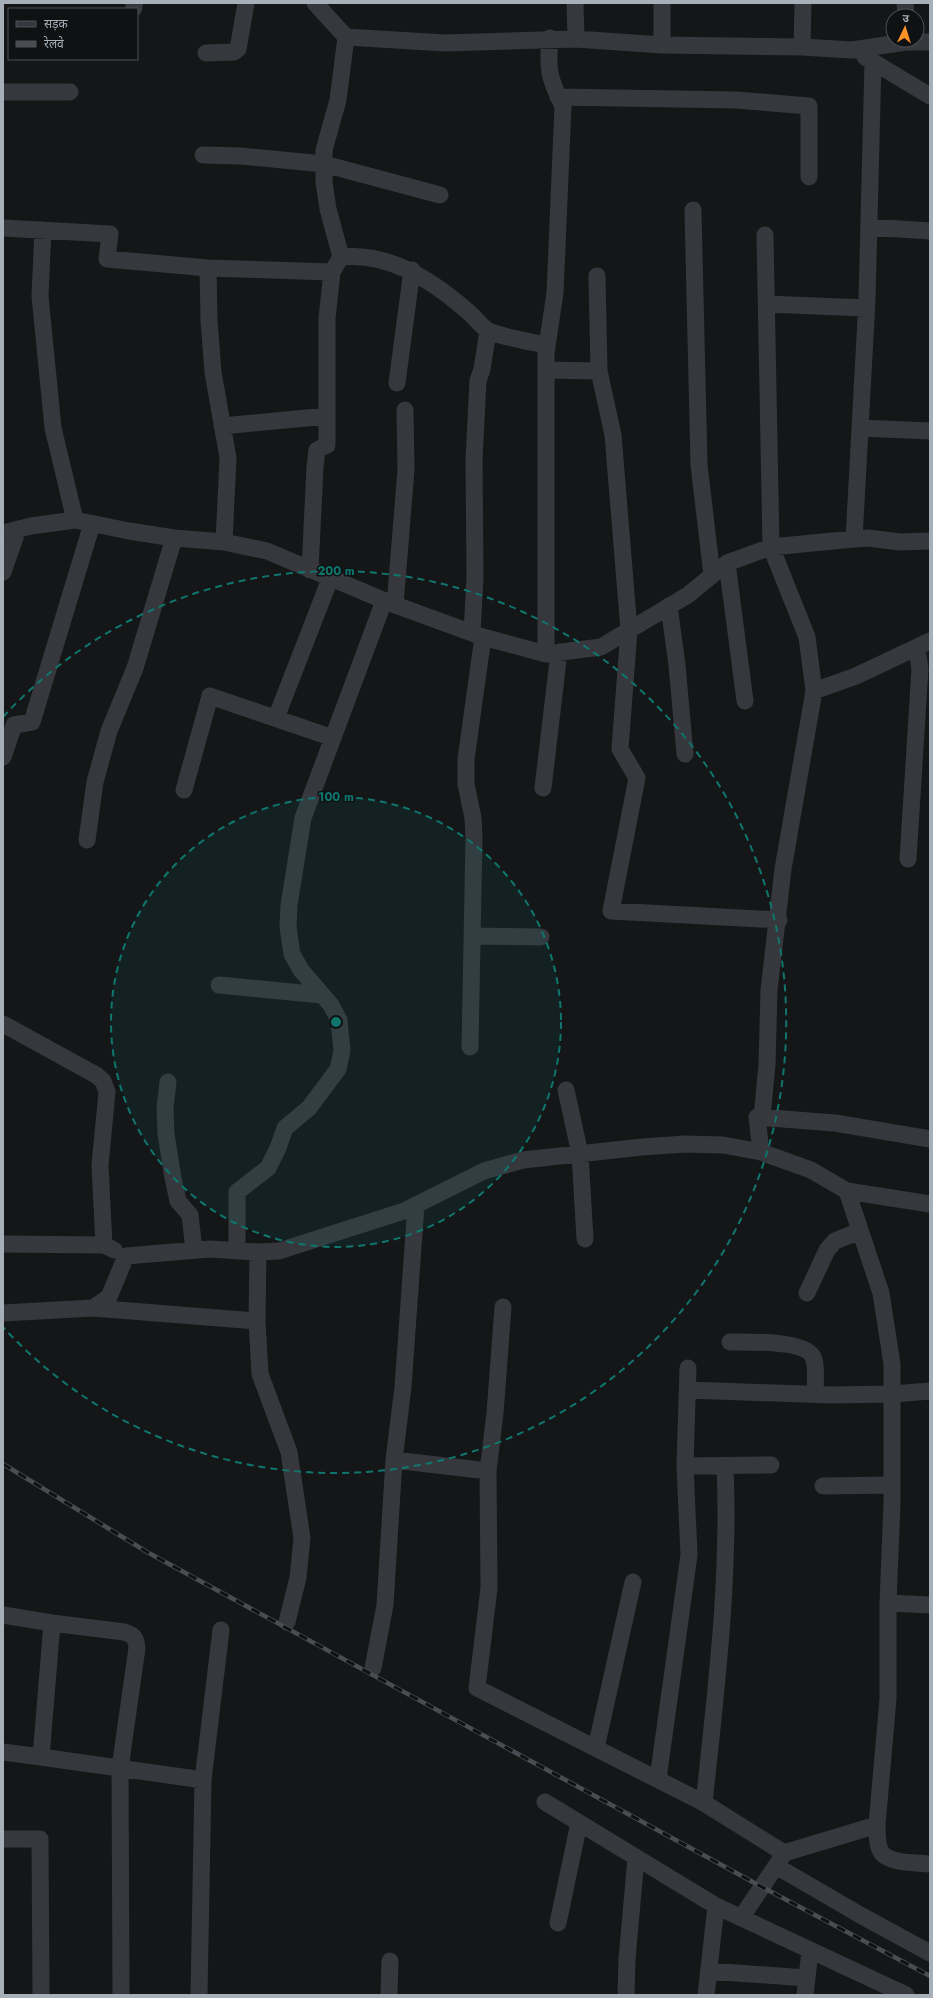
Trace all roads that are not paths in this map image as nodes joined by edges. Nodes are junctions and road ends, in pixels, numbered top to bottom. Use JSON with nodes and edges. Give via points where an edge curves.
{"nodes":[{"id":1,"x":246,"y":3,"type":"edge"},
{"id":2,"x":315,"y":3,"type":"edge"},
{"id":3,"x":575,"y":3,"type":"edge"},
{"id":4,"x":662,"y":3,"type":"edge"},
{"id":5,"x":803,"y":3,"type":"edge"},
{"id":6,"x":346,"y":37,"type":"junction"},
{"id":7,"x":550,"y":38,"type":"junction"},
{"id":8,"x":576,"y":39,"type":"junction"},
{"id":9,"x":662,"y":44,"type":"junction"},
{"id":10,"x":885,"y":44,"type":"edge"},
{"id":11,"x":802,"y":47,"type":"junction"},
{"id":12,"x":852,"y":50,"type":"junction"},
{"id":13,"x":206,"y":53,"type":"dead end"},
{"id":14,"x":874,"y":62,"type":"junction"},
{"id":15,"x":3,"y":92,"type":"edge"},
{"id":16,"x":70,"y":92,"type":"dead end"},
{"id":17,"x":930,"y":96,"type":"edge"},
{"id":18,"x":558,"y":97,"type":"junction"},
{"id":19,"x":203,"y":155,"type":"dead end"},
{"id":20,"x":324,"y":164,"type":"junction"},
{"id":21,"x":809,"y":177,"type":"dead end"},
{"id":22,"x":440,"y":195,"type":"dead end"},
{"id":23,"x":693,"y":210,"type":"dead end"},
{"id":24,"x":869,"y":227,"type":"junction"},
{"id":25,"x":3,"y":228,"type":"edge"},
{"id":26,"x":43,"y":230,"type":"junction"},
{"id":27,"x":930,"y":231,"type":"edge"},
{"id":28,"x":765,"y":234,"type":"dead end"},
{"id":29,"x":341,"y":257,"type":"junction"},
{"id":30,"x":208,"y":268,"type":"junction"},
{"id":31,"x":412,"y":270,"type":"junction"},
{"id":32,"x":332,"y":272,"type":"junction"},
{"id":33,"x":597,"y":276,"type":"dead end"},
{"id":34,"x":766,"y":304,"type":"junction"},
{"id":35,"x":866,"y":308,"type":"junction"},
{"id":36,"x":488,"y":331,"type":"junction"},
{"id":37,"x":546,"y":353,"type":"junction"},
{"id":38,"x":546,"y":370,"type":"junction"},
{"id":39,"x":599,"y":371,"type":"junction"},
{"id":40,"x":397,"y":383,"type":"dead end"},
{"id":41,"x":405,"y":410,"type":"dead end"},
{"id":42,"x":327,"y":416,"type":"junction"},
{"id":43,"x":222,"y":426,"type":"junction"},
{"id":44,"x":860,"y":428,"type":"junction"},
{"id":45,"x":930,"y":431,"type":"edge"},
{"id":46,"x":75,"y":520,"type":"junction"},
{"id":47,"x":92,"y":524,"type":"junction"},
{"id":48,"x":10,"y":531,"type":"edge"},
{"id":49,"x":174,"y":538,"type":"junction"},
{"id":50,"x":854,"y":539,"type":"junction"},
{"id":51,"x":930,"y":541,"type":"edge"},
{"id":52,"x":224,"y":542,"type":"junction"},
{"id":53,"x":771,"y":547,"type":"junction"},
{"id":54,"x":727,"y":563,"type":"junction"},
{"id":55,"x":310,"y":570,"type":"junction"},
{"id":56,"x":3,"y":572,"type":"edge"},
{"id":57,"x":712,"y":575,"type":"junction"},
{"id":58,"x":330,"y":579,"type":"junction"},
{"id":59,"x":390,"y":603,"type":"junction"},
{"id":60,"x":669,"y":606,"type":"junction"},
{"id":61,"x":629,"y":630,"type":"junction"},
{"id":62,"x":478,"y":635,"type":"junction"},
{"id":63,"x":924,"y":644,"type":"edge"},
{"id":64,"x":552,"y":653,"type":"junction"},
{"id":65,"x":814,"y":691,"type":"junction"},
{"id":66,"x":744,"y":701,"type":"dead end"},
{"id":67,"x":276,"y":718,"type":"junction"},
{"id":68,"x":334,"y":738,"type":"junction"},
{"id":69,"x":685,"y":754,"type":"dead end"},
{"id":70,"x":3,"y":757,"type":"edge"},
{"id":71,"x":543,"y":788,"type":"dead end"},
{"id":72,"x":184,"y":790,"type":"dead end"},
{"id":73,"x":87,"y":840,"type":"dead end"},
{"id":74,"x":908,"y":859,"type":"dead end"},
{"id":75,"x":779,"y":920,"type":"junction"},
{"id":76,"x":472,"y":936,"type":"junction"},
{"id":77,"x":541,"y":937,"type":"dead end"},
{"id":78,"x":218,"y":985,"type":"dead end"},
{"id":79,"x":322,"y":995,"type":"junction"},
{"id":80,"x":3,"y":1024,"type":"edge"},
{"id":81,"x":470,"y":1047,"type":"dead end"},
{"id":82,"x":168,"y":1082,"type":"dead end"},
{"id":83,"x":566,"y":1090,"type":"dead end"},
{"id":84,"x":762,"y":1117,"type":"junction"},
{"id":85,"x":930,"y":1139,"type":"edge"},
{"id":86,"x":761,"y":1152,"type":"junction"},
{"id":87,"x":580,"y":1154,"type":"junction"},
{"id":88,"x":847,"y":1191,"type":"junction"},
{"id":89,"x":930,"y":1204,"type":"edge"},
{"id":90,"x":416,"y":1205,"type":"junction"},
{"id":91,"x":860,"y":1231,"type":"junction"},
{"id":92,"x":585,"y":1239,"type":"dead end"},
{"id":93,"x":3,"y":1244,"type":"edge"},
{"id":94,"x":104,"y":1245,"type":"junction"},
{"id":95,"x":194,"y":1250,"type":"junction"},
{"id":96,"x":237,"y":1251,"type":"junction"},
{"id":97,"x":258,"y":1252,"type":"junction"},
{"id":98,"x":126,"y":1256,"type":"junction"},
{"id":99,"x":807,"y":1294,"type":"dead end"},
{"id":100,"x":93,"y":1308,"type":"junction"},
{"id":101,"x":503,"y":1308,"type":"dead end"},
{"id":102,"x":3,"y":1313,"type":"edge"},
{"id":103,"x":257,"y":1321,"type":"junction"},
{"id":104,"x":730,"y":1342,"type":"dead end"},
{"id":105,"x":688,"y":1368,"type":"dead end"},
{"id":106,"x":688,"y":1390,"type":"junction"},
{"id":107,"x":930,"y":1391,"type":"edge"},
{"id":108,"x":815,"y":1394,"type":"junction"},
{"id":109,"x":893,"y":1394,"type":"junction"},
{"id":110,"x":394,"y":1460,"type":"junction"},
{"id":111,"x":771,"y":1465,"type":"dead end"},
{"id":112,"x":685,"y":1466,"type":"junction"},
{"id":113,"x":725,"y":1466,"type":"junction"},
{"id":114,"x":488,"y":1471,"type":"junction"},
{"id":115,"x":892,"y":1485,"type":"junction"},
{"id":116,"x":823,"y":1486,"type":"dead end"},
{"id":117,"x":633,"y":1582,"type":"dead end"},
{"id":118,"x":888,"y":1603,"type":"junction"},
{"id":119,"x":930,"y":1605,"type":"edge"},
{"id":120,"x":3,"y":1615,"type":"edge"},
{"id":121,"x":287,"y":1622,"type":"dead end"},
{"id":122,"x":52,"y":1623,"type":"junction"},
{"id":123,"x":221,"y":1630,"type":"dead end"},
{"id":124,"x":373,"y":1668,"type":"dead end"},
{"id":125,"x":596,"y":1748,"type":"junction"},
{"id":126,"x":3,"y":1752,"type":"edge"},
{"id":127,"x":41,"y":1757,"type":"junction"},
{"id":128,"x":120,"y":1768,"type":"junction"},
{"id":129,"x":658,"y":1779,"type":"junction"},
{"id":130,"x":203,"y":1780,"type":"junction"},
{"id":131,"x":545,"y":1802,"type":"dead end"},
{"id":132,"x":704,"y":1803,"type":"junction"},
{"id":133,"x":579,"y":1823,"type":"junction"},
{"id":134,"x":877,"y":1825,"type":"junction"},
{"id":135,"x":3,"y":1839,"type":"edge"},
{"id":136,"x":636,"y":1858,"type":"junction"},
{"id":137,"x":780,"y":1859,"type":"junction"},
{"id":138,"x":930,"y":1864,"type":"edge"},
{"id":139,"x":716,"y":1906,"type":"junction"},
{"id":140,"x":741,"y":1918,"type":"junction"},
{"id":141,"x":558,"y":1923,"type":"dead end"},
{"id":142,"x":810,"y":1951,"type":"junction"},
{"id":143,"x":930,"y":1953,"type":"edge"},
{"id":144,"x":390,"y":1961,"type":"dead end"},
{"id":145,"x":709,"y":1971,"type":"junction"},
{"id":146,"x":806,"y":1987,"type":"edge"},
{"id":147,"x":873,"y":1988,"type":"edge"},
{"id":148,"x":41,"y":1995,"type":"edge"},
{"id":149,"x":121,"y":1995,"type":"edge"},
{"id":150,"x":199,"y":1995,"type":"edge"},
{"id":151,"x":389,"y":1995,"type":"edge"},
{"id":152,"x":626,"y":1995,"type":"edge"},
{"id":153,"x":706,"y":1995,"type":"edge"},
{"id":154,"x":906,"y":1995,"type":"edge"}],
"edges":[{"from":1,"to":13,"type":"street","via":[[238,49],[234,52]]},
{"from":2,"to":6,"type":"street"},
{"from":3,"to":8,"type":"street"},
{"from":4,"to":9,"type":"street"},
{"from":5,"to":11,"type":"street"},
{"from":6,"to":7,"type":"street","via":[[444,43]]},
{"from":6,"to":20,"type":"street","via":[[338,100],[324,150]]},
{"from":7,"to":8,"type":"street"},
{"from":7,"to":18,"type":"street","via":[[548,58],[551,85]]},
{"from":8,"to":9,"type":"street"},
{"from":9,"to":11,"type":"street"},
{"from":10,"to":12,"type":"street"},
{"from":11,"to":12,"type":"street"},
{"from":12,"to":14,"type":"street"},
{"from":14,"to":17,"type":"street"},
{"from":14,"to":24,"type":"street"},
{"from":15,"to":16,"type":"street"},
{"from":18,"to":21,"type":"street","via":[[712,99],[809,106]]},
{"from":18,"to":37,"type":"street","via":[[563,106],[555,286]]},
{"from":19,"to":20,"type":"street"},
{"from":20,"to":22,"type":"street"},
{"from":20,"to":29,"type":"street","via":[[328,209]]},
{"from":23,"to":57,"type":"street","via":[[699,465]]},
{"from":24,"to":27,"type":"street"},
{"from":24,"to":35,"type":"street"},
{"from":25,"to":26,"type":"street"},
{"from":26,"to":30,"type":"street","via":[[110,234],[107,259]]},
{"from":26,"to":46,"type":"street","via":[[40,296],[53,428]]},
{"from":28,"to":34,"type":"street"},
{"from":29,"to":31,"type":"street","via":[[355,256],[390,262]]},
{"from":29,"to":32,"type":"street"},
{"from":30,"to":32,"type":"street"},
{"from":30,"to":43,"type":"street","via":[[213,372]]},
{"from":31,"to":36,"type":"street","via":[[465,308]]},
{"from":31,"to":40,"type":"street"},
{"from":32,"to":42,"type":"street","via":[[327,318]]},
{"from":33,"to":39,"type":"street"},
{"from":34,"to":35,"type":"street"},
{"from":34,"to":53,"type":"street"},
{"from":35,"to":44,"type":"street"},
{"from":36,"to":37,"type":"street","via":[[546,345]]},
{"from":36,"to":62,"type":"street","via":[[478,381],[474,459]]},
{"from":37,"to":38,"type":"street"},
{"from":38,"to":39,"type":"street"},
{"from":38,"to":64,"type":"street"},
{"from":39,"to":61,"type":"street","via":[[613,435]]},
{"from":41,"to":59,"type":"street","via":[[406,470]]},
{"from":42,"to":43,"type":"street"},
{"from":42,"to":55,"type":"street","via":[[327,445],[318,450],[315,467]]},
{"from":43,"to":52,"type":"street","via":[[228,458]]},
{"from":44,"to":45,"type":"street"},
{"from":44,"to":50,"type":"street"},
{"from":46,"to":47,"type":"street"},
{"from":46,"to":48,"type":"street"},
{"from":47,"to":49,"type":"street"},
{"from":47,"to":70,"type":"street","via":[[32,722],[14,725]]},
{"from":48,"to":56,"type":"street"},
{"from":49,"to":52,"type":"street"},
{"from":49,"to":73,"type":"street","via":[[134,668],[109,730],[94,782]]},
{"from":50,"to":51,"type":"street"},
{"from":50,"to":53,"type":"street"},
{"from":52,"to":55,"type":"street","via":[[267,551]]},
{"from":53,"to":54,"type":"street"},
{"from":53,"to":65,"type":"street","via":[[807,637]]},
{"from":54,"to":57,"type":"street"},
{"from":54,"to":66,"type":"street"},
{"from":55,"to":58,"type":"street"},
{"from":57,"to":60,"type":"street"},
{"from":58,"to":59,"type":"street"},
{"from":58,"to":67,"type":"street"},
{"from":59,"to":62,"type":"street"},
{"from":59,"to":68,"type":"street"},
{"from":60,"to":61,"type":"street"},
{"from":60,"to":69,"type":"street"},
{"from":61,"to":64,"type":"street","via":[[601,647]]},
{"from":61,"to":75,"type":"street","via":[[620,749],[638,778],[611,911]]},
{"from":62,"to":64,"type":"street"},
{"from":62,"to":76,"type":"street","via":[[466,759],[466,784],[474,838]]},
{"from":63,"to":65,"type":"street","via":[[856,676]]},
{"from":63,"to":74,"type":"street","via":[[920,669]]},
{"from":64,"to":71,"type":"street"},
{"from":65,"to":75,"type":"street","via":[[783,868]]},
{"from":67,"to":68,"type":"street"},
{"from":67,"to":72,"type":"street","via":[[210,696]]},
{"from":68,"to":79,"type":"street","via":[[303,818],[289,905],[288,927],[292,954],[301,970]]},
{"from":75,"to":84,"type":"street","via":[[769,990],[767,1065]]},
{"from":76,"to":77,"type":"street"},
{"from":76,"to":81,"type":"street"},
{"from":78,"to":79,"type":"street"},
{"from":79,"to":96,"type":"street","via":[[339,1020],[342,1051],[338,1069],[309,1108],[285,1128],[268,1168],[237,1192]]},
{"from":80,"to":94,"type":"street","via":[[103,1081],[107,1092],[100,1182]]},
{"from":82,"to":95,"type":"street","via":[[166,1134],[178,1201],[190,1215]]},
{"from":83,"to":87,"type":"street"},
{"from":84,"to":85,"type":"street","via":[[835,1124]]},
{"from":84,"to":86,"type":"street","via":[[757,1116]]},
{"from":86,"to":87,"type":"street","via":[[723,1145],[685,1144]]},
{"from":86,"to":88,"type":"street","via":[[811,1170]]},
{"from":87,"to":90,"type":"street","via":[[523,1160],[484,1171]]},
{"from":87,"to":92,"type":"street"},
{"from":88,"to":89,"type":"street"},
{"from":88,"to":91,"type":"street"},
{"from":90,"to":97,"type":"street","via":[[279,1251]]},
{"from":90,"to":110,"type":"street","via":[[403,1387]]},
{"from":91,"to":99,"type":"street","via":[[834,1241],[827,1250]]},
{"from":91,"to":109,"type":"street","via":[[882,1293],[892,1364]]},
{"from":93,"to":94,"type":"street"},
{"from":94,"to":98,"type":"street"},
{"from":95,"to":96,"type":"street"},
{"from":95,"to":98,"type":"street"},
{"from":96,"to":97,"type":"street"},
{"from":97,"to":103,"type":"street"},
{"from":98,"to":100,"type":"street","via":[[109,1297]]},
{"from":100,"to":102,"type":"street"},
{"from":100,"to":103,"type":"street"},
{"from":101,"to":114,"type":"street"},
{"from":103,"to":121,"type":"street","via":[[260,1374],[289,1452],[302,1538],[298,1578]]},
{"from":104,"to":108,"type":"street","via":[[778,1344],[809,1352],[814,1358]]},
{"from":105,"to":106,"type":"street"},
{"from":106,"to":108,"type":"street"},
{"from":106,"to":112,"type":"street"},
{"from":107,"to":109,"type":"street"},
{"from":108,"to":109,"type":"street"},
{"from":109,"to":115,"type":"street"},
{"from":110,"to":114,"type":"street"},
{"from":110,"to":124,"type":"street","via":[[385,1605]]},
{"from":111,"to":113,"type":"street"},
{"from":112,"to":113,"type":"street"},
{"from":112,"to":129,"type":"street","via":[[689,1555]]},
{"from":113,"to":132,"type":"street","via":[[727,1504],[723,1595]]},
{"from":114,"to":125,"type":"street","via":[[489,1588],[477,1688]]},
{"from":115,"to":116,"type":"street"},
{"from":115,"to":118,"type":"street"},
{"from":117,"to":125,"type":"street"},
{"from":118,"to":119,"type":"street"},
{"from":118,"to":134,"type":"street","via":[[888,1699]]},
{"from":120,"to":122,"type":"street"},
{"from":122,"to":127,"type":"street"},
{"from":122,"to":128,"type":"street","via":[[124,1632],[133,1635],[136,1640]]},
{"from":123,"to":130,"type":"street"},
{"from":125,"to":129,"type":"street"},
{"from":126,"to":127,"type":"street"},
{"from":127,"to":128,"type":"street"},
{"from":128,"to":130,"type":"street"},
{"from":128,"to":149,"type":"street"},
{"from":129,"to":132,"type":"street"},
{"from":130,"to":150,"type":"street"},
{"from":131,"to":133,"type":"street"},
{"from":132,"to":137,"type":"street"},
{"from":133,"to":136,"type":"street"},
{"from":133,"to":141,"type":"street"},
{"from":134,"to":137,"type":"street"},
{"from":134,"to":138,"type":"street","via":[[879,1849],[883,1855],[894,1860]]},
{"from":135,"to":148,"type":"street","via":[[40,1839]]},
{"from":136,"to":139,"type":"street"},
{"from":136,"to":152,"type":"street"},
{"from":137,"to":140,"type":"street"},
{"from":137,"to":143,"type":"street","via":[[862,1916]]},
{"from":139,"to":140,"type":"street"},
{"from":139,"to":145,"type":"street"},
{"from":140,"to":142,"type":"street"},
{"from":142,"to":146,"type":"street"},
{"from":142,"to":147,"type":"street"},
{"from":144,"to":151,"type":"street"},
{"from":145,"to":146,"type":"street"},
{"from":145,"to":153,"type":"street"},
{"from":147,"to":154,"type":"street"}]}
